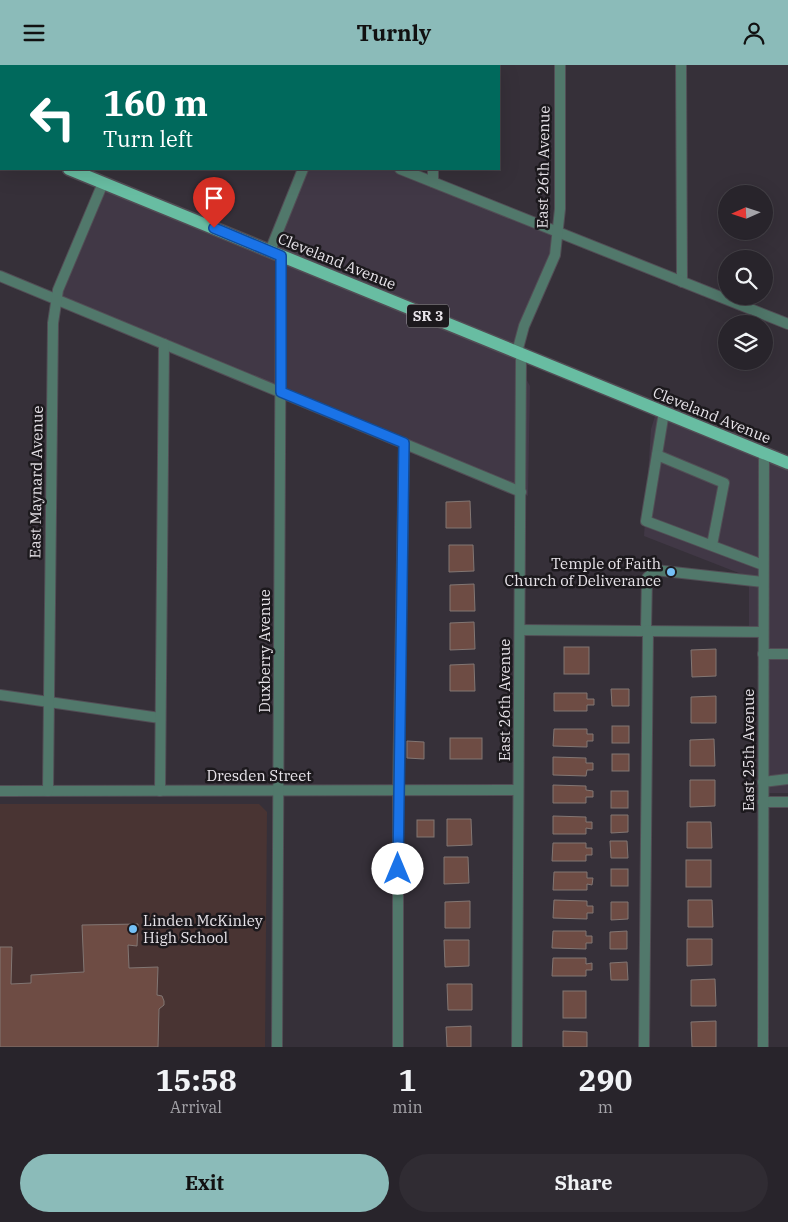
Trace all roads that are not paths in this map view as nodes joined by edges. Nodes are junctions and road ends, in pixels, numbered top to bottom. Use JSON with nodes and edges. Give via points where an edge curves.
{"nodes":[{"id":1,"x":560,"y":65,"type":"edge"},
{"id":2,"x":681,"y":65,"type":"edge"},
{"id":3,"x":71,"y":170,"type":"edge"},
{"id":4,"x":303,"y":170,"type":"edge"},
{"id":5,"x":403,"y":170,"type":"edge"},
{"id":6,"x":433,"y":170,"type":"edge"},
{"id":7,"x":433,"y":182,"type":"junction"},
{"id":8,"x":103,"y":183,"type":"junction"},
{"id":9,"x":557,"y":232,"type":"junction"},
{"id":10,"x":275,"y":253,"type":"junction"},
{"id":11,"x":0,"y":276,"type":"edge"},
{"id":12,"x":682,"y":281,"type":"junction"},
{"id":13,"x":56,"y":299,"type":"junction"},
{"id":14,"x":788,"y":324,"type":"edge"},
{"id":15,"x":164,"y":344,"type":"junction"},
{"id":16,"x":519,"y":353,"type":"junction"},
{"id":17,"x":281,"y":392,"type":"junction"},
{"id":18,"x":664,"y":412,"type":"junction"},
{"id":19,"x":404,"y":443,"type":"junction"},
{"id":20,"x":764,"y":453,"type":"junction"},
{"id":21,"x":656,"y":455,"type":"junction"},
{"id":22,"x":788,"y":463,"type":"edge"},
{"id":23,"x":521,"y":492,"type":"junction"},
{"id":24,"x":712,"y":545,"type":"junction"},
{"id":25,"x":763,"y":565,"type":"junction"},
{"id":26,"x":764,"y":583,"type":"junction"},
{"id":27,"x":520,"y":630,"type":"junction"},
{"id":28,"x":647,"y":630,"type":"junction"},
{"id":29,"x":763,"y":632,"type":"junction"},
{"id":30,"x":788,"y":653,"type":"edge"},
{"id":31,"x":763,"y":654,"type":"junction"},
{"id":32,"x":0,"y":695,"type":"edge"},
{"id":33,"x":49,"y":702,"type":"junction"},
{"id":34,"x":160,"y":718,"type":"junction"},
{"id":35,"x":788,"y":779,"type":"edge"},
{"id":36,"x":763,"y":782,"type":"junction"},
{"id":37,"x":279,"y":790,"type":"junction"},
{"id":38,"x":398,"y":790,"type":"junction"},
{"id":39,"x":518,"y":790,"type":"junction"},
{"id":40,"x":0,"y":791,"type":"edge"},
{"id":41,"x":48,"y":791,"type":"junction"},
{"id":42,"x":160,"y":791,"type":"junction"},
{"id":43,"x":763,"y":802,"type":"junction"},
{"id":44,"x":788,"y":802,"type":"edge"},
{"id":45,"x":276,"y":1047,"type":"edge"},
{"id":46,"x":398,"y":1047,"type":"edge"},
{"id":47,"x":517,"y":1047,"type":"edge"},
{"id":48,"x":644,"y":1047,"type":"edge"},
{"id":49,"x":763,"y":1047,"type":"edge"}],
"edges":[{"from":1,"to":9,"type":"street","name":"East 26th Avenue","via":[[560,209]]},
{"from":2,"to":12,"type":"street"},
{"from":3,"to":8,"type":"main road","name":"Cleveland Avenue","number":"SR 3"},
{"from":4,"to":10,"type":"street","name":"Duxberry Avenue"},
{"from":5,"to":7,"type":"street"},
{"from":6,"to":7,"type":"street"},
{"from":7,"to":9,"type":"street"},
{"from":8,"to":10,"type":"main road","name":"Cleveland Avenue","number":"SR 3"},
{"from":8,"to":13,"type":"street","name":"East Maynard Avenue"},
{"from":9,"to":12,"type":"street"},
{"from":9,"to":16,"type":"street","name":"East 26th Avenue","via":[[554,255],[524,326]]},
{"from":10,"to":16,"type":"main road","name":"Cleveland Avenue","number":"SR 3"},
{"from":10,"to":17,"type":"street","name":"Duxberry Avenue"},
{"from":11,"to":13,"type":"street"},
{"from":12,"to":14,"type":"street"},
{"from":13,"to":15,"type":"street"},
{"from":13,"to":33,"type":"street","name":"East Maynard Avenue","via":[[53,323]]},
{"from":15,"to":17,"type":"street"},
{"from":15,"to":34,"type":"street"},
{"from":16,"to":18,"type":"main road","name":"Cleveland Avenue","number":"SR 3"},
{"from":16,"to":23,"type":"street","name":"East 26th Avenue"},
{"from":17,"to":19,"type":"street"},
{"from":17,"to":37,"type":"street","name":"Duxberry Avenue"},
{"from":18,"to":20,"type":"main road","name":"Cleveland Avenue","number":"SR 3"},
{"from":18,"to":21,"type":"street"},
{"from":19,"to":23,"type":"street"},
{"from":19,"to":38,"type":"street"},
{"from":20,"to":22,"type":"main road","name":"Cleveland Avenue","number":"SR 3"},
{"from":20,"to":25,"type":"street","name":"East 25th Avenue"},
{"from":21,"to":24,"type":"street","via":[[724,483]]},
{"from":21,"to":24,"type":"street","via":[[646,521]]},
{"from":23,"to":27,"type":"street","name":"East 26th Avenue"},
{"from":24,"to":25,"type":"street"},
{"from":25,"to":26,"type":"street","name":"East 25th Avenue"},
{"from":26,"to":28,"type":"street","via":[[655,570],[648,577]]},
{"from":26,"to":29,"type":"street","name":"East 25th Avenue"},
{"from":27,"to":28,"type":"street"},
{"from":27,"to":39,"type":"street","name":"East 26th Avenue"},
{"from":28,"to":29,"type":"street"},
{"from":28,"to":48,"type":"street"},
{"from":29,"to":31,"type":"street","name":"East 25th Avenue"},
{"from":30,"to":31,"type":"street"},
{"from":31,"to":36,"type":"street","name":"East 25th Avenue"},
{"from":32,"to":33,"type":"street"},
{"from":33,"to":34,"type":"street"},
{"from":33,"to":41,"type":"street","name":"East Maynard Avenue"},
{"from":34,"to":42,"type":"street"},
{"from":35,"to":36,"type":"street"},
{"from":36,"to":43,"type":"street","name":"East 25th Avenue"},
{"from":37,"to":38,"type":"street","name":"Dresden Street"},
{"from":37,"to":42,"type":"street","name":"Dresden Street"},
{"from":37,"to":45,"type":"street","name":"Duxberry Avenue"},
{"from":38,"to":39,"type":"street","name":"Dresden Street"},
{"from":38,"to":46,"type":"street"},
{"from":39,"to":47,"type":"street","name":"East 26th Avenue"},
{"from":40,"to":41,"type":"street","name":"Dresden Street"},
{"from":41,"to":42,"type":"street","name":"Dresden Street"},
{"from":43,"to":44,"type":"street"},
{"from":43,"to":49,"type":"street","name":"East 25th Avenue"}]}
